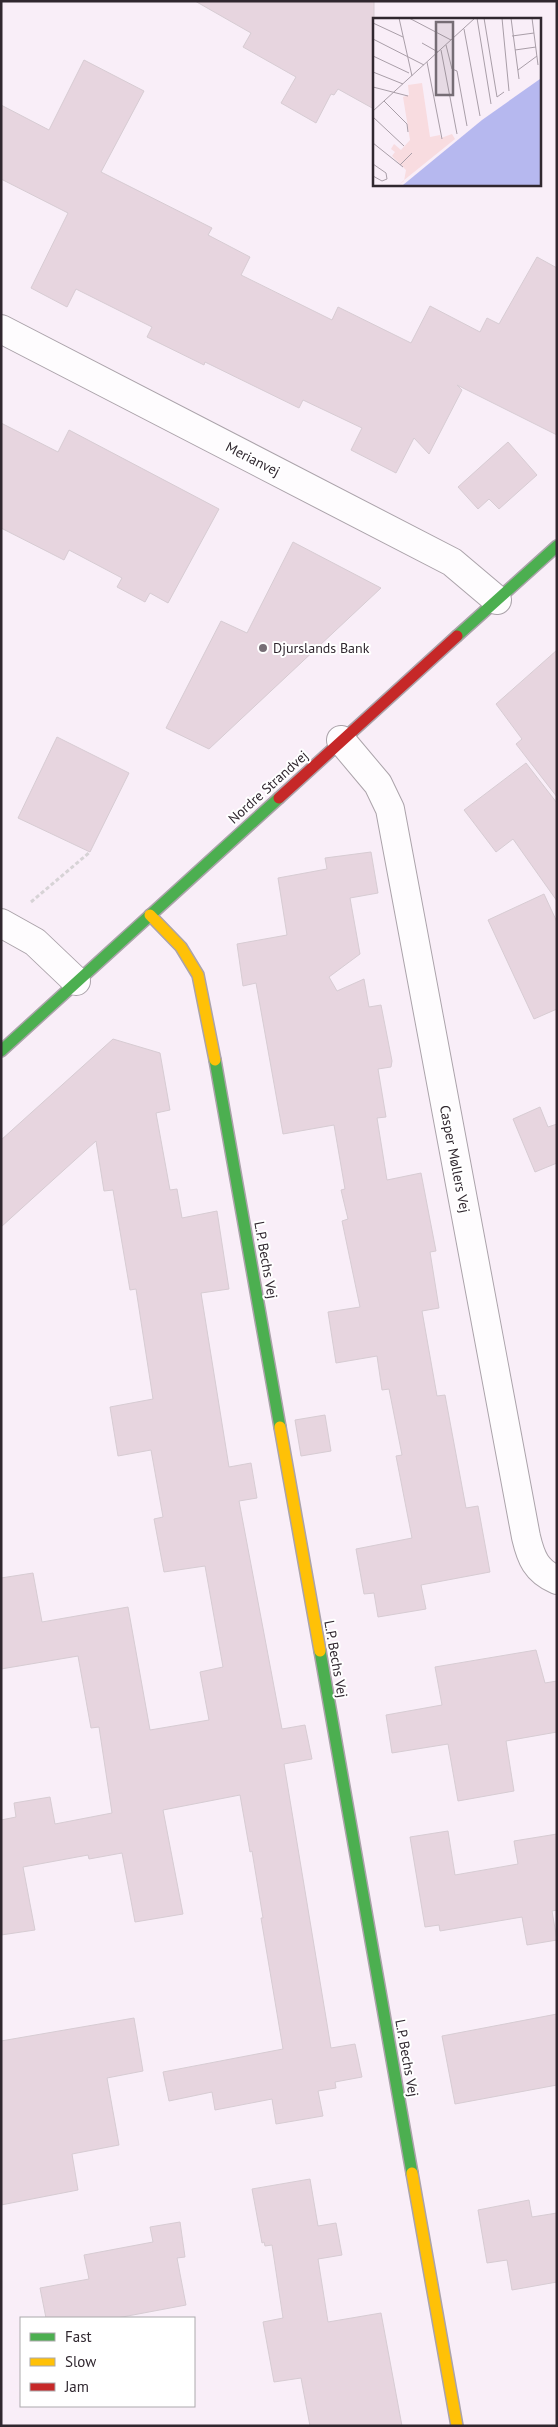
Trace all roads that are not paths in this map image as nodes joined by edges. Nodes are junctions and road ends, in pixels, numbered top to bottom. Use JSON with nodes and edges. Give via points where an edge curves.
{"nodes":[{"id":1,"x":1,"y":329,"type":"edge"},
{"id":2,"x":557,"y":546,"type":"edge"},
{"id":3,"x":497,"y":600,"type":"junction"},
{"id":4,"x":341,"y":740,"type":"junction"},
{"id":5,"x":150,"y":915,"type":"junction"},
{"id":6,"x":3,"y":924,"type":"edge"},
{"id":7,"x":76,"y":981,"type":"junction"},
{"id":8,"x":1,"y":1051,"type":"edge"},
{"id":9,"x":557,"y":1580,"type":"edge"},
{"id":10,"x":457,"y":2426,"type":"edge"}],
"edges":[{"from":1,"to":3,"type":"street","name":"Merianvej","via":[[452,562]]},
{"from":2,"to":3,"type":"street","name":"Nordre Strandvej"},
{"from":3,"to":4,"type":"street","name":"Nordre Strandvej"},
{"from":4,"to":5,"type":"street","name":"Nordre Strandvej"},
{"from":4,"to":9,"type":"street","name":"Casper Møllers Vej","via":[[378,784],[390,809],[526,1538],[530,1556],[539,1570]]},
{"from":5,"to":7,"type":"street","name":"Nordre Strandvej"},
{"from":5,"to":10,"type":"street","name":"L.P. Bechs Vej","via":[[190,956],[202,986]]},
{"from":6,"to":7,"type":"street","via":[[36,942]]},
{"from":7,"to":8,"type":"street","name":"Nordre Strandvej"}]}
